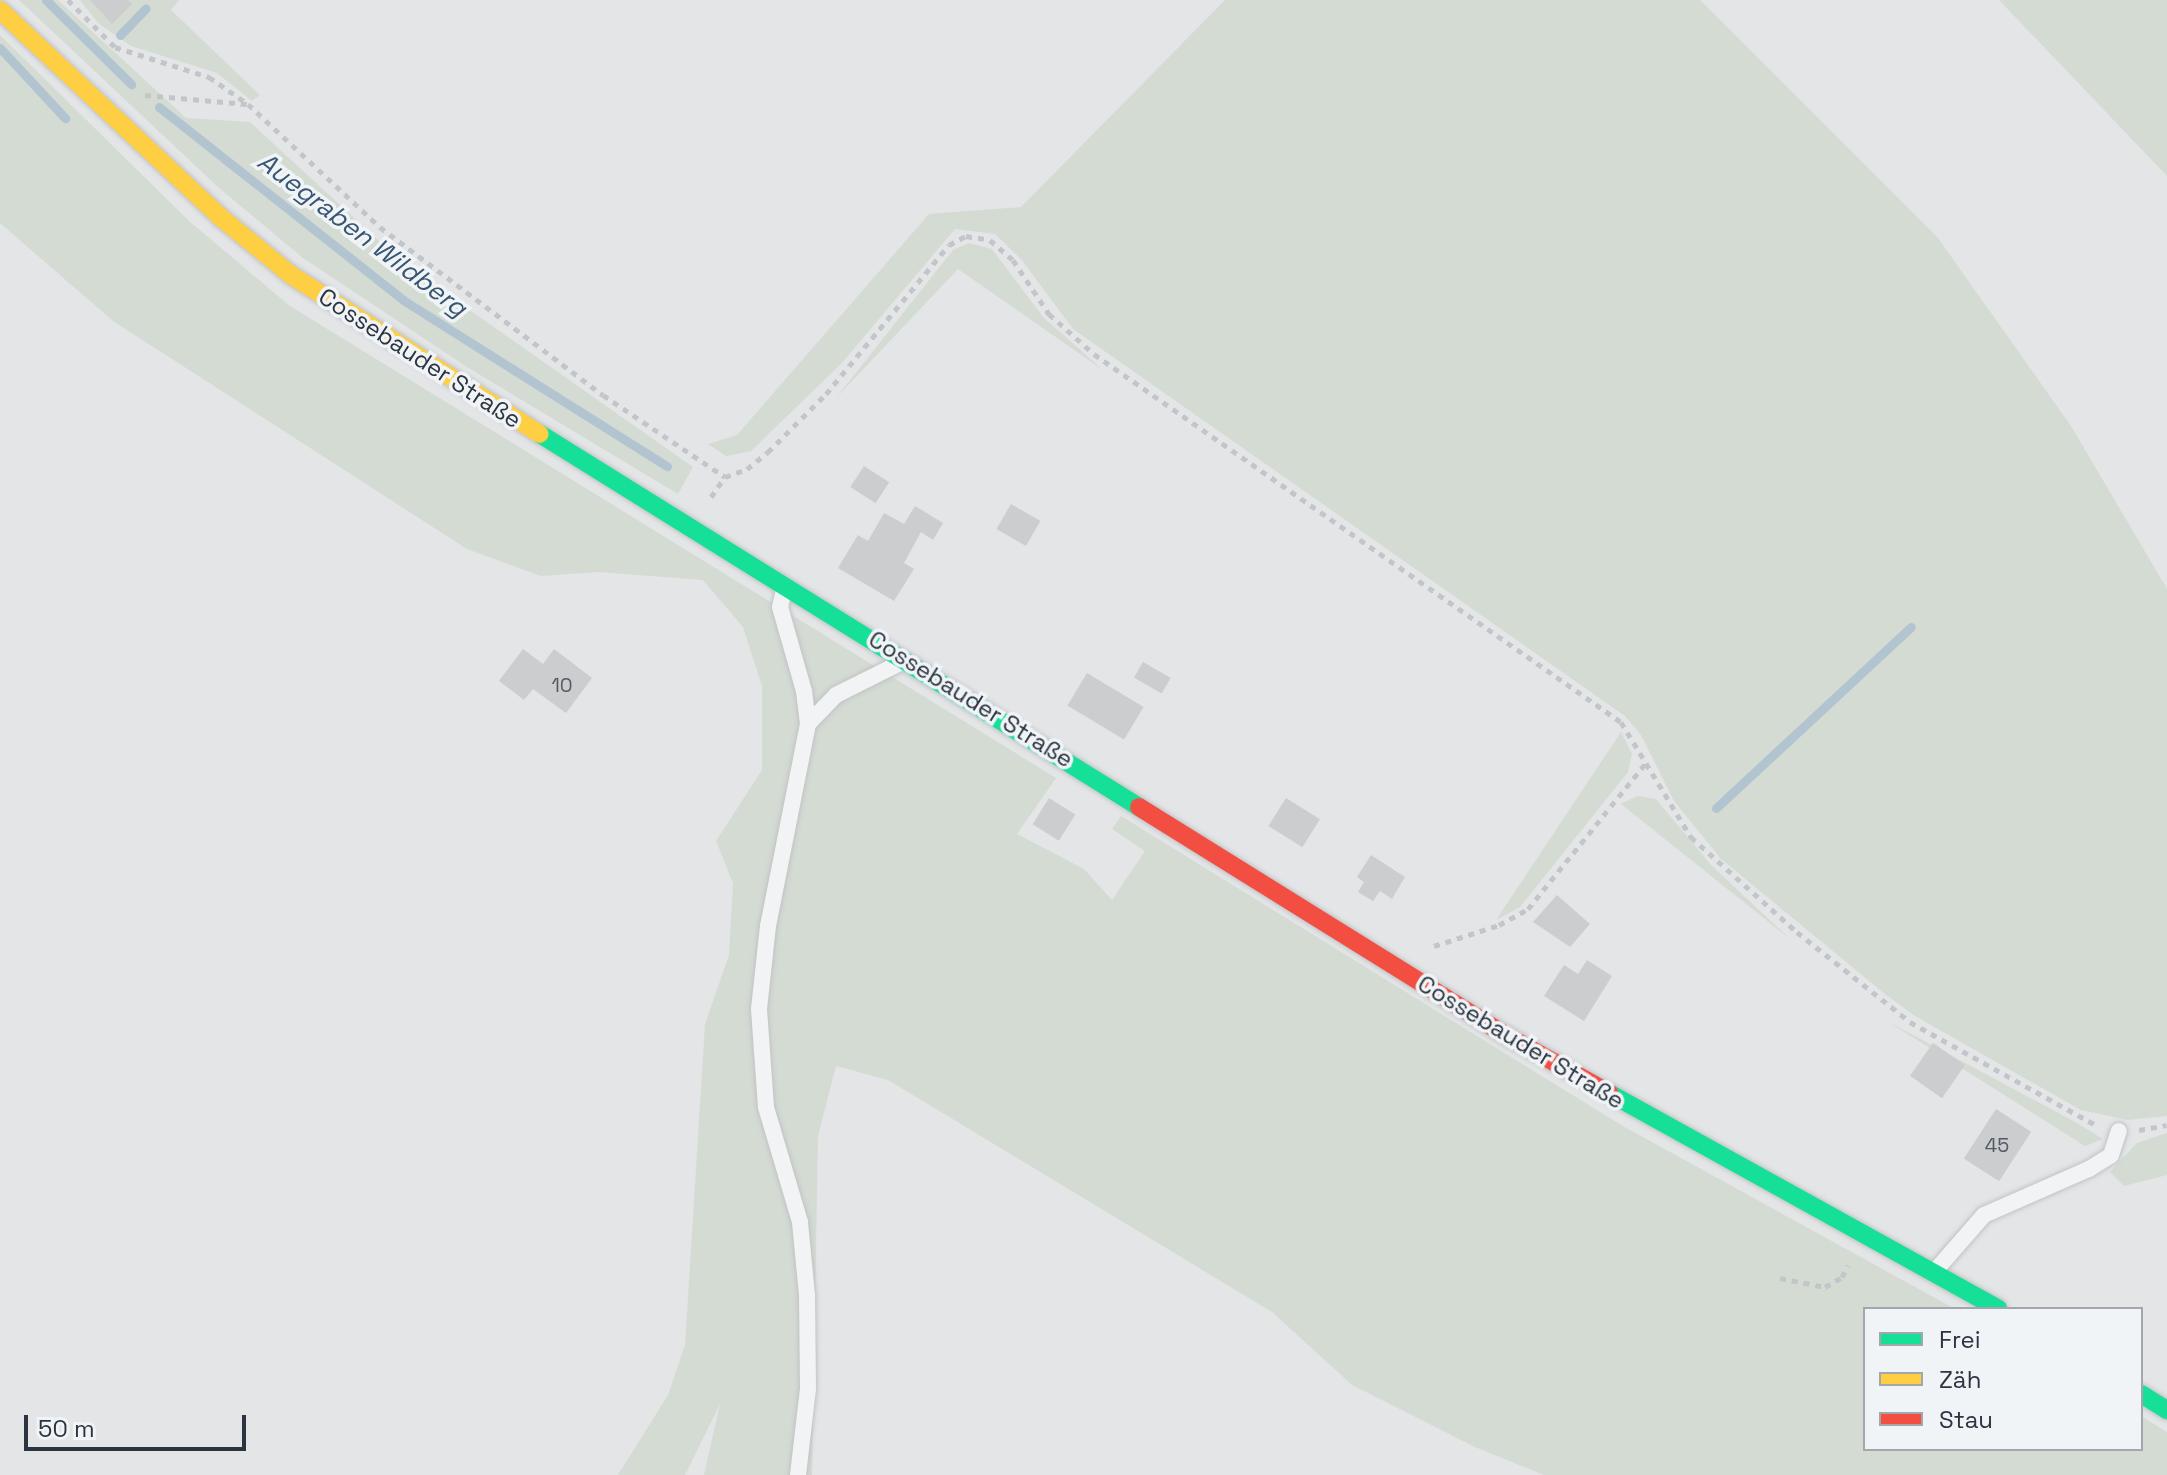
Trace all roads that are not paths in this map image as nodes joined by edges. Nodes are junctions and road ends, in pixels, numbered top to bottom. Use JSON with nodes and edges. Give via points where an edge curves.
{"nodes":[{"id":1,"x":0,"y":10,"type":"edge"},
{"id":2,"x":785,"y":585,"type":"junction"},
{"id":3,"x":907,"y":659,"type":"junction"},
{"id":4,"x":808,"y":724,"type":"junction"},
{"id":5,"x":2119,"y":1131,"type":"road end"},
{"id":6,"x":1935,"y":1271,"type":"junction"},
{"id":7,"x":1995,"y":1307,"type":"edge"},
{"id":8,"x":2143,"y":1395,"type":"edge"},
{"id":9,"x":2167,"y":1410,"type":"edge"},
{"id":10,"x":798,"y":1475,"type":"edge"}],
"edges":[{"from":1,"to":2,"type":"main road","name":"Cossebauder Straße","via":[[219,216],[291,275]]},
{"from":2,"to":3,"type":"main road","name":"Cossebauder Straße"},
{"from":2,"to":4,"type":"lane","via":[[780,607]]},
{"from":3,"to":4,"type":"lane","via":[[836,695]]},
{"from":3,"to":6,"type":"main road","name":"Cossebauder Straße","via":[[1509,1037]]},
{"from":4,"to":10,"type":"lane","via":[[768,926],[759,1009],[766,1107],[800,1222],[807,1295],[808,1388]]},
{"from":5,"to":6,"type":"lane","via":[[2111,1155],[2089,1169],[1984,1215]]},
{"from":6,"to":7,"type":"main road","name":"Cossebauder Straße"},
{"from":8,"to":9,"type":"main road"}]}
